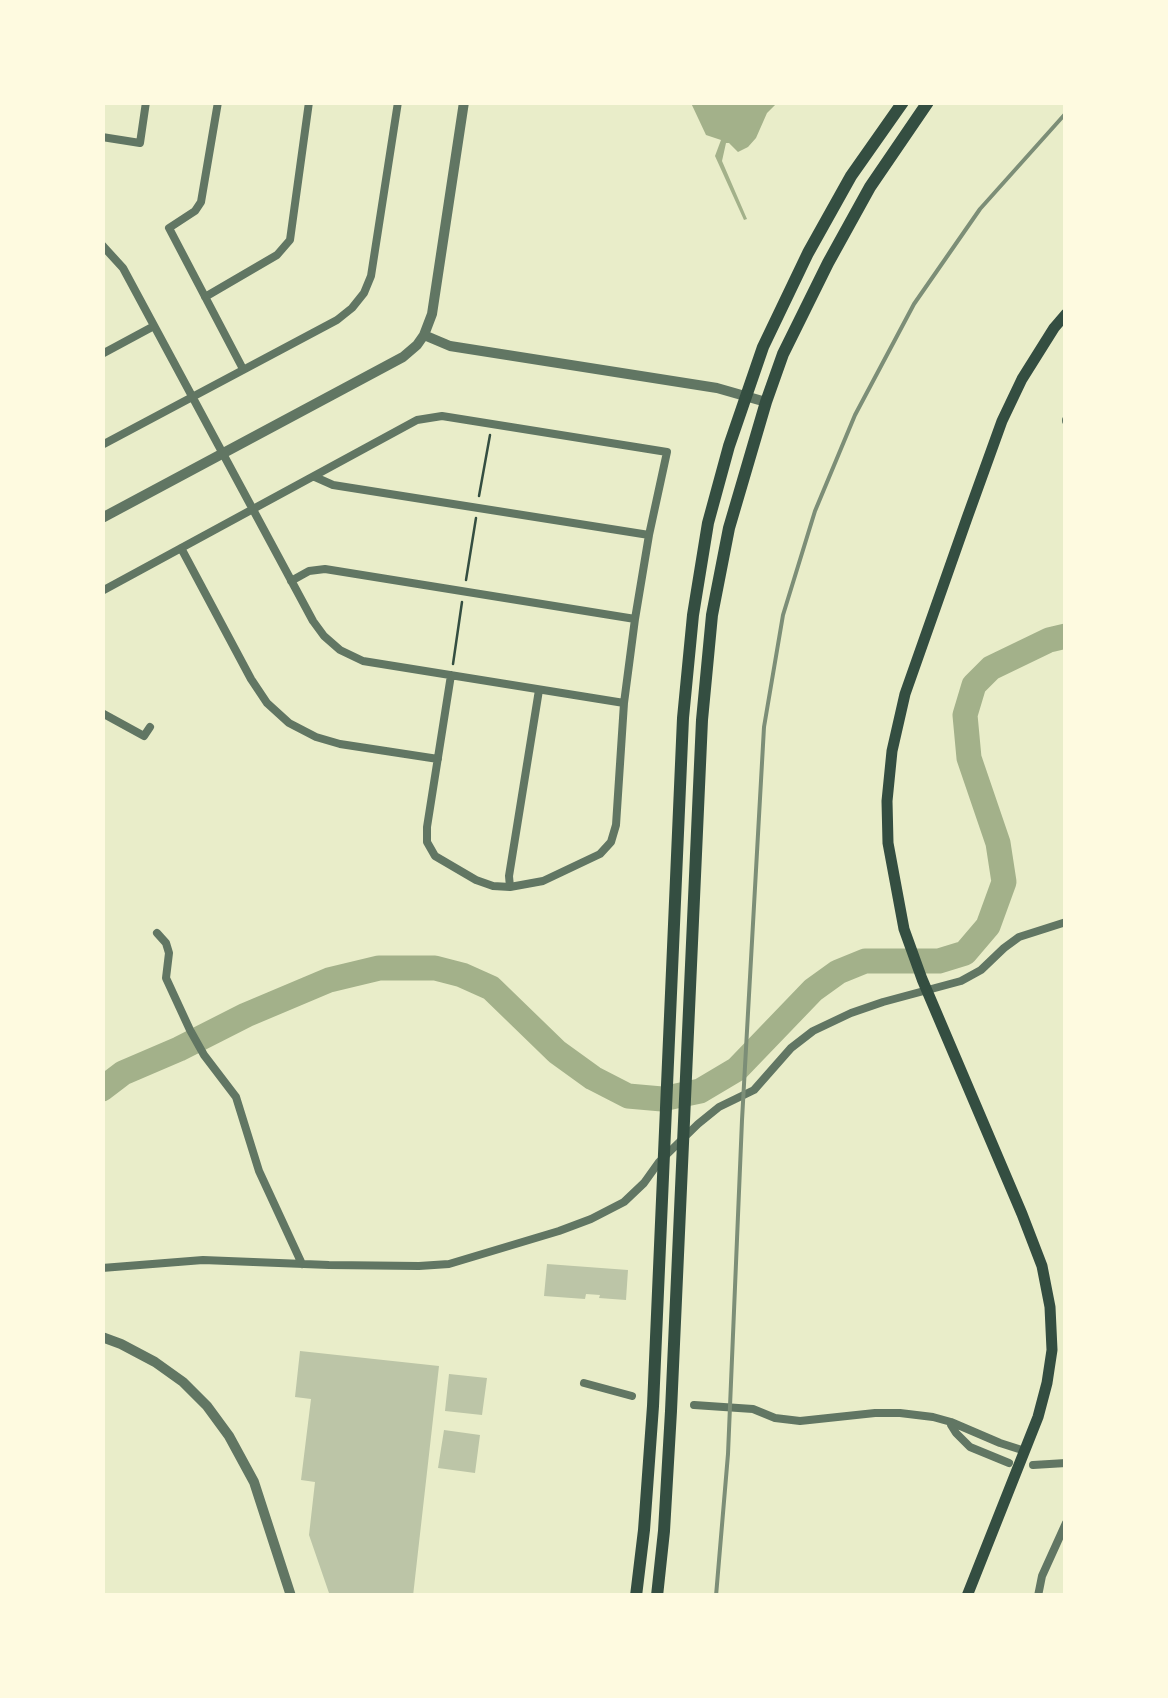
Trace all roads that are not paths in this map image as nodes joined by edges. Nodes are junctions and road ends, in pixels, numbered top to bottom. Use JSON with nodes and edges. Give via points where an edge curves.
{"nodes":[{"id":1,"x":146,"y":102,"type":"edge"},
{"id":2,"x":218,"y":102,"type":"edge"},
{"id":3,"x":309,"y":102,"type":"edge"},
{"id":4,"x":398,"y":102,"type":"edge"},
{"id":5,"x":464,"y":102,"type":"edge"},
{"id":6,"x":903,"y":102,"type":"edge"},
{"id":7,"x":928,"y":102,"type":"edge"},
{"id":8,"x":102,"y":137,"type":"edge"},
{"id":9,"x":102,"y":245,"type":"edge"},
{"id":10,"x":112,"y":256,"type":"junction"},
{"id":11,"x":102,"y":261,"type":"edge"},
{"id":12,"x":205,"y":298,"type":"junction"},
{"id":13,"x":1066,"y":314,"type":"edge"},
{"id":14,"x":154,"y":326,"type":"junction"},
{"id":15,"x":424,"y":335,"type":"junction"},
{"id":16,"x":102,"y":354,"type":"edge"},
{"id":17,"x":243,"y":368,"type":"junction"},
{"id":18,"x":746,"y":395,"type":"junction"},
{"id":19,"x":192,"y":398,"type":"junction"},
{"id":20,"x":766,"y":402,"type":"junction"},
{"id":21,"x":102,"y":445,"type":"edge"},
{"id":22,"x":222,"y":453,"type":"junction"},
{"id":23,"x":314,"y":477,"type":"junction"},
{"id":24,"x":252,"y":508,"type":"junction"},
{"id":25,"x":102,"y":518,"type":"edge"},
{"id":26,"x":648,"y":535,"type":"junction"},
{"id":27,"x":181,"y":548,"type":"junction"},
{"id":28,"x":291,"y":581,"type":"junction"},
{"id":29,"x":102,"y":591,"type":"edge"},
{"id":30,"x":635,"y":619,"type":"junction"},
{"id":31,"x":451,"y":675,"type":"junction"},
{"id":32,"x":539,"y":690,"type":"junction"},
{"id":33,"x":624,"y":703,"type":"junction"},
{"id":34,"x":102,"y":713,"type":"edge"},
{"id":35,"x":150,"y":728,"type":"dead end"},
{"id":36,"x":438,"y":759,"type":"junction"},
{"id":37,"x":510,"y":888,"type":"junction"},
{"id":38,"x":1066,"y":922,"type":"edge"},
{"id":39,"x":157,"y":933,"type":"dead end"},
{"id":40,"x":302,"y":1264,"type":"junction"},
{"id":41,"x":102,"y":1268,"type":"edge"},
{"id":42,"x":102,"y":1337,"type":"edge"},
{"id":43,"x":584,"y":1383,"type":"dead end"},
{"id":44,"x":632,"y":1396,"type":"dead end"},
{"id":45,"x":694,"y":1405,"type":"dead end"},
{"id":46,"x":951,"y":1422,"type":"junction"},
{"id":47,"x":1026,"y":1451,"type":"junction"},
{"id":48,"x":1009,"y":1463,"type":"dead end"},
{"id":49,"x":1066,"y":1463,"type":"edge"},
{"id":50,"x":1033,"y":1465,"type":"dead end"},
{"id":51,"x":1066,"y":1523,"type":"edge"},
{"id":52,"x":292,"y":1596,"type":"edge"},
{"id":53,"x":636,"y":1596,"type":"edge"},
{"id":54,"x":656,"y":1596,"type":"edge"},
{"id":55,"x":967,"y":1596,"type":"edge"},
{"id":56,"x":1038,"y":1596,"type":"edge"}],
"edges":[{"from":1,"to":8,"type":"street","via":[[140,143]]},
{"from":2,"to":12,"type":"street","via":[[201,202],[170,228]]},
{"from":3,"to":12,"type":"street","via":[[290,240],[277,255]]},
{"from":4,"to":17,"type":"street","via":[[364,293],[337,320]]},
{"from":5,"to":15,"type":"street"},
{"from":6,"to":18,"type":"highway","via":[[808,252]]},
{"from":7,"to":20,"type":"highway","via":[[828,263]]},
{"from":9,"to":10,"type":"street"},
{"from":10,"to":11,"type":"street"},
{"from":10,"to":14,"type":"street"},
{"from":12,"to":17,"type":"street"},
{"from":13,"to":47,"type":"main road","via":[[1002,421],[905,694],[887,801],[904,929],[1042,1266],[1052,1350]]},
{"from":14,"to":16,"type":"street"},
{"from":14,"to":19,"type":"street"},
{"from":15,"to":18,"type":"street","via":[[450,346]]},
{"from":15,"to":22,"type":"street","via":[[403,357]]},
{"from":17,"to":19,"type":"street"},
{"from":18,"to":20,"type":"street"},
{"from":18,"to":53,"type":"highway","via":[[708,522],[682,718],[647,1495]]},
{"from":19,"to":21,"type":"street"},
{"from":19,"to":22,"type":"street"},
{"from":20,"to":54,"type":"highway","via":[[729,528],[702,720]]},
{"from":22,"to":24,"type":"street"},
{"from":22,"to":25,"type":"street"},
{"from":23,"to":24,"type":"street"},
{"from":23,"to":26,"type":"street"},
{"from":23,"to":26,"type":"street","via":[[417,420],[442,416],[667,452]]},
{"from":24,"to":27,"type":"street"},
{"from":24,"to":28,"type":"street"},
{"from":26,"to":30,"type":"street"},
{"from":27,"to":29,"type":"street"},
{"from":27,"to":36,"type":"street","via":[[251,679],[289,722],[340,744]]},
{"from":28,"to":30,"type":"street","via":[[324,569]]},
{"from":28,"to":31,"type":"street","via":[[340,650],[363,661]]},
{"from":30,"to":33,"type":"street"},
{"from":31,"to":32,"type":"street"},
{"from":31,"to":36,"type":"street"},
{"from":32,"to":33,"type":"street"},
{"from":32,"to":37,"type":"street"},
{"from":33,"to":37,"type":"street","via":[[611,842],[543,881]]},
{"from":34,"to":35,"type":"street","via":[[144,736]]},
{"from":36,"to":37,"type":"street","via":[[427,842],[435,856],[476,880]]},
{"from":38,"to":40,"type":"street","via":[[1019,937],[960,981],[813,1031],[754,1090],[698,1124],[624,1202],[591,1220],[449,1264]]},
{"from":39,"to":40,"type":"street","via":[[169,953],[166,978],[190,1030],[236,1097],[259,1172]]},
{"from":40,"to":41,"type":"street","via":[[203,1260]]},
{"from":42,"to":52,"type":"street","via":[[155,1362],[207,1406],[254,1482]]},
{"from":43,"to":44,"type":"street"},
{"from":45,"to":46,"type":"street","via":[[752,1408],[800,1421],[900,1413]]},
{"from":46,"to":47,"type":"street"},
{"from":46,"to":48,"type":"street","via":[[970,1447]]},
{"from":47,"to":55,"type":"main road"},
{"from":49,"to":50,"type":"street"},
{"from":51,"to":56,"type":"street"}]}
